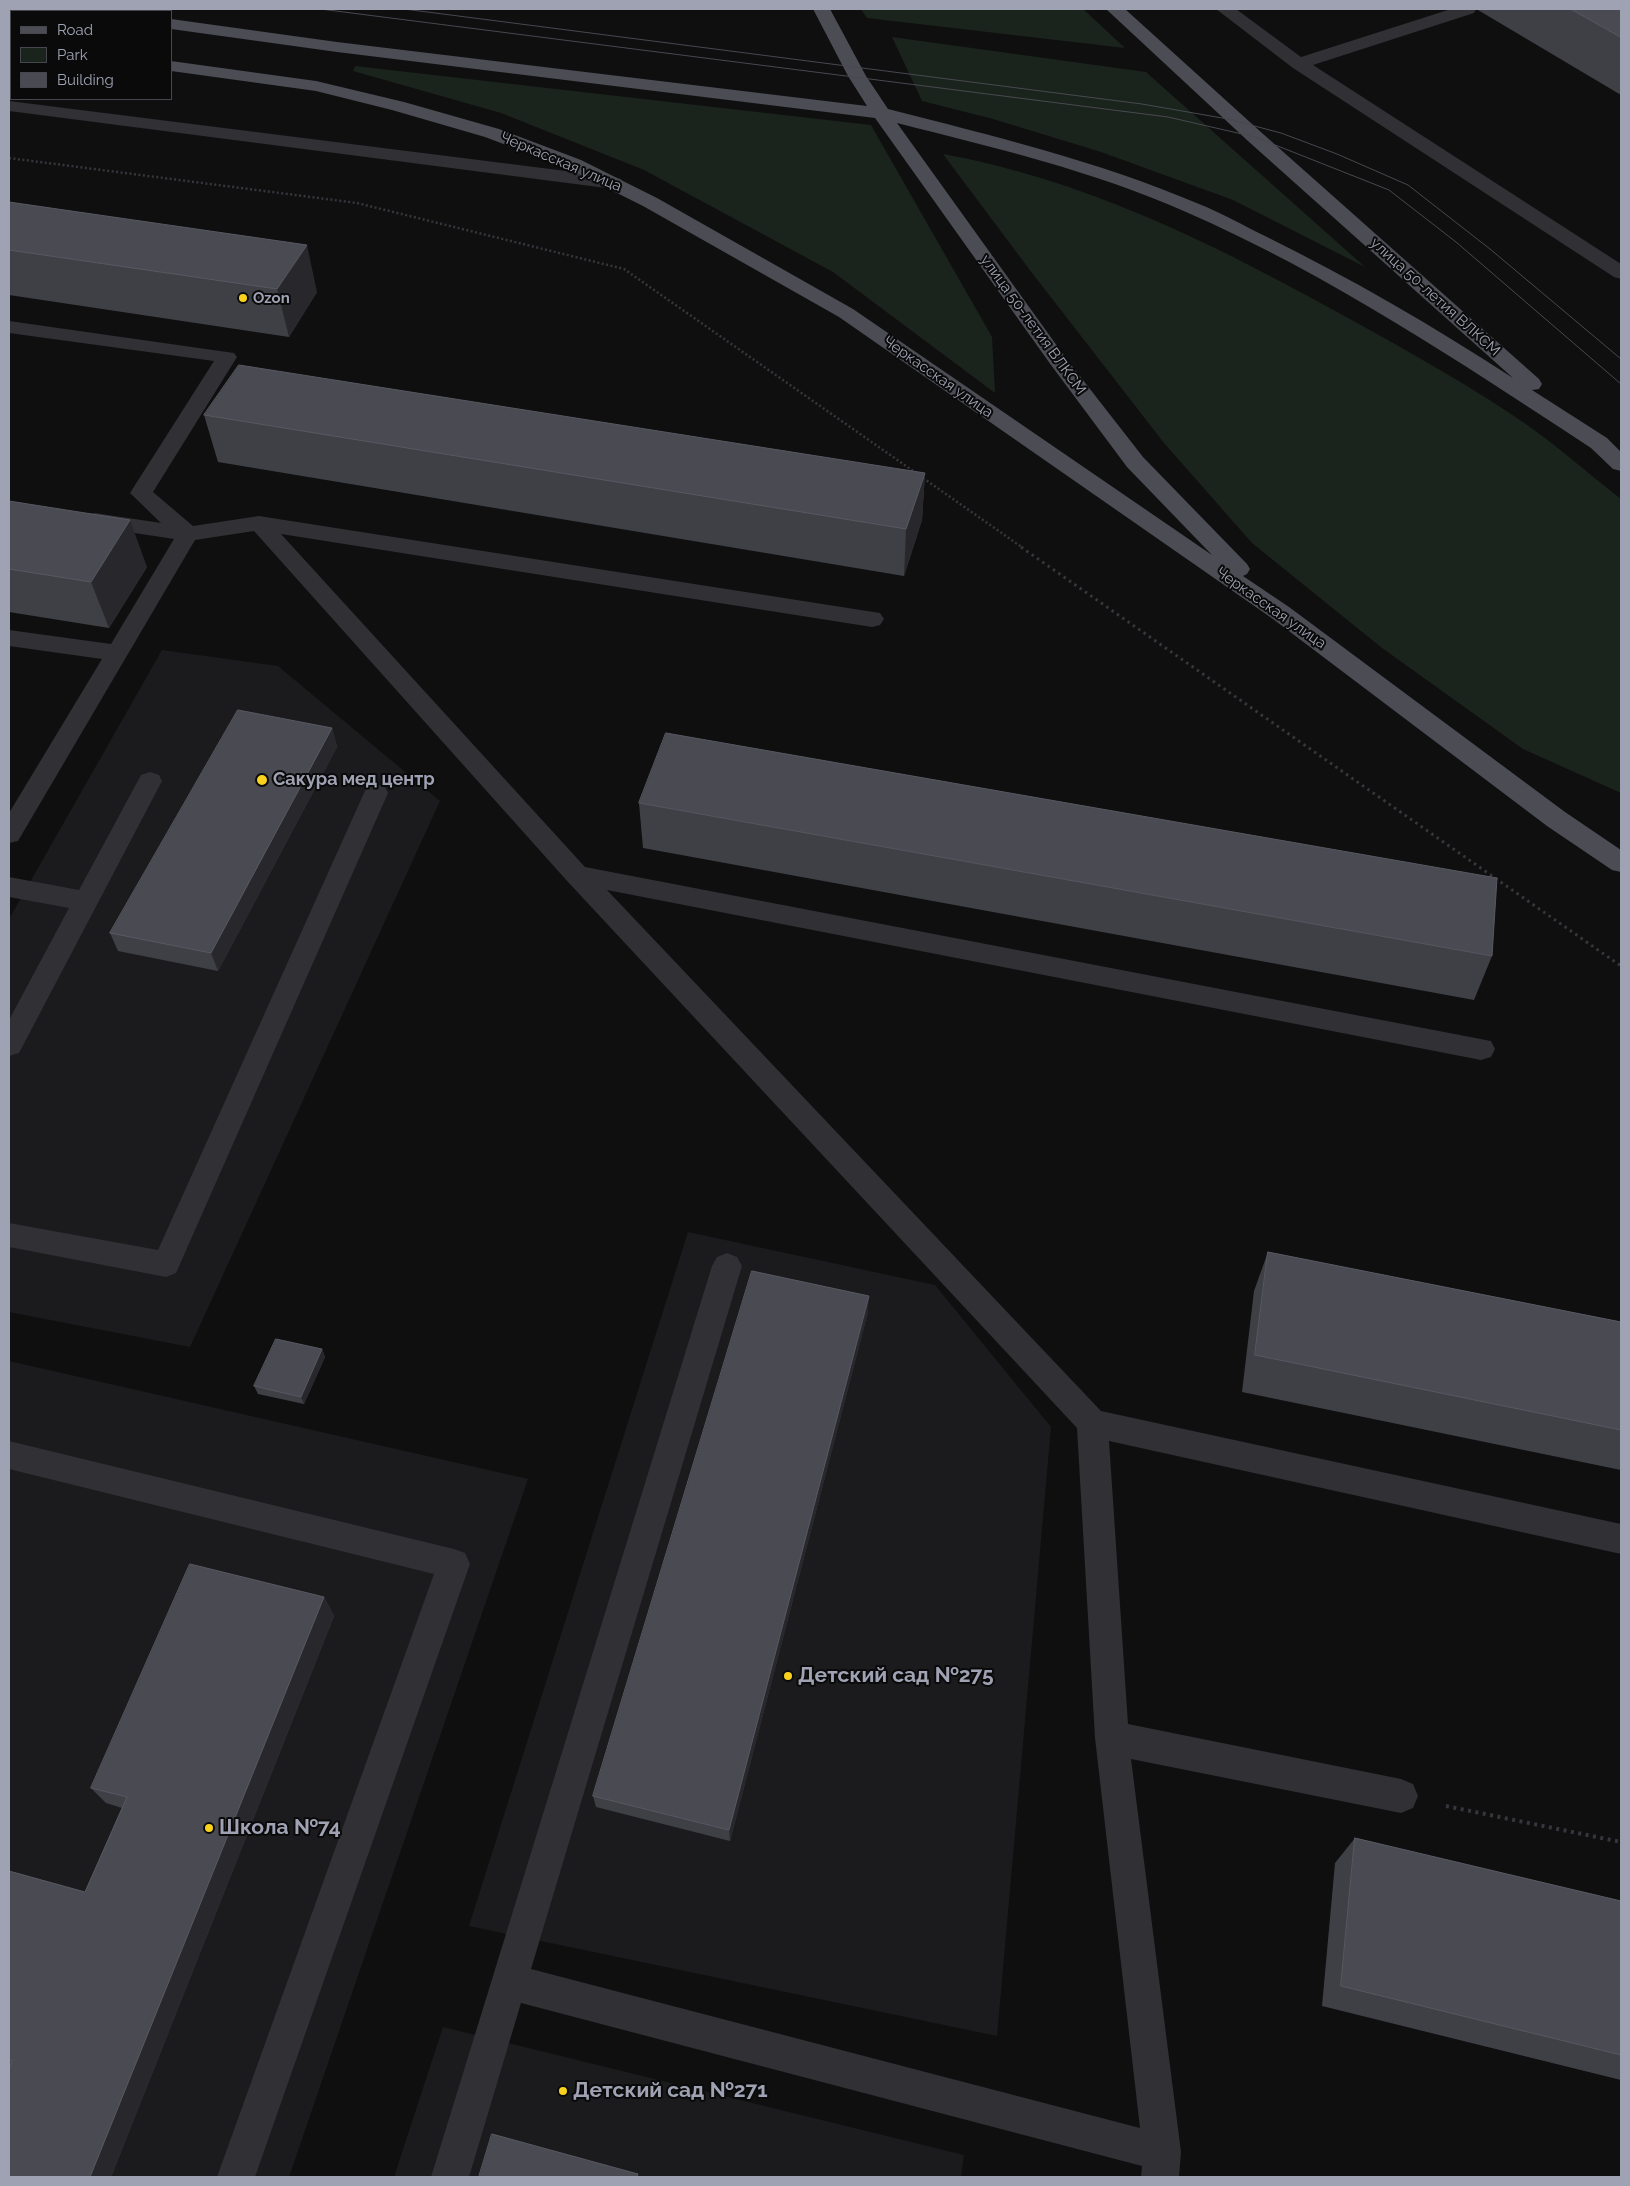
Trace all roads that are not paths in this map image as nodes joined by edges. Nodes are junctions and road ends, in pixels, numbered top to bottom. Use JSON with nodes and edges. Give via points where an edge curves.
{"nodes":[{"id":1,"x":822,"y":9,"type":"edge"},
{"id":2,"x":1115,"y":9,"type":"edge"},
{"id":3,"x":1225,"y":9,"type":"edge"},
{"id":4,"x":1468,"y":9,"type":"edge"},
{"id":5,"x":172,"y":24,"type":"edge"},
{"id":6,"x":1299,"y":64,"type":"junction"},
{"id":7,"x":172,"y":66,"type":"edge"},
{"id":8,"x":9,"y":106,"type":"edge"},
{"id":9,"x":881,"y":113,"type":"junction"},
{"id":10,"x":614,"y":183,"type":"junction"},
{"id":11,"x":1621,"y":273,"type":"edge"},
{"id":12,"x":9,"y":327,"type":"edge"},
{"id":13,"x":1599,"y":443,"type":"junction"},
{"id":14,"x":1621,"y":464,"type":"edge"},
{"id":15,"x":75,"y":516,"type":"edge"},
{"id":16,"x":258,"y":523,"type":"junction"},
{"id":17,"x":188,"y":534,"type":"junction"},
{"id":18,"x":1281,"y":613,"type":"junction"},
{"id":19,"x":872,"y":619,"type":"dead end"},
{"id":20,"x":9,"y":638,"type":"edge"},
{"id":21,"x":116,"y":653,"type":"junction"},
{"id":22,"x":150,"y":781,"type":"dead end"},
{"id":23,"x":376,"y":793,"type":"dead end"},
{"id":24,"x":1556,"y":818,"type":"junction"},
{"id":25,"x":9,"y":834,"type":"edge"},
{"id":26,"x":1621,"y":844,"type":"edge"},
{"id":27,"x":1621,"y":863,"type":"edge"},
{"id":28,"x":577,"y":874,"type":"junction"},
{"id":29,"x":9,"y":887,"type":"edge"},
{"id":30,"x":86,"y":901,"type":"junction"},
{"id":31,"x":9,"y":1046,"type":"edge"},
{"id":32,"x":1481,"y":1049,"type":"dead end"},
{"id":33,"x":9,"y":1235,"type":"edge"},
{"id":34,"x":728,"y":1266,"type":"dead end"},
{"id":35,"x":1092,"y":1423,"type":"junction"},
{"id":36,"x":9,"y":1455,"type":"edge"},
{"id":37,"x":1621,"y":1539,"type":"edge"},
{"id":38,"x":1112,"y":1738,"type":"junction"},
{"id":39,"x":1401,"y":1796,"type":"road end"},
{"id":40,"x":510,"y":1982,"type":"junction"},
{"id":41,"x":1161,"y":2165,"type":"edge"},
{"id":42,"x":236,"y":2177,"type":"edge"},
{"id":43,"x":450,"y":2177,"type":"edge"}],
"edges":[{"from":1,"to":9,"type":"main road","name":"улица 50-летия ВЛКСМ","via":[[857,76]]},
{"from":2,"to":13,"type":"main road","name":"улица 50-летия ВЛКСМ"},
{"from":3,"to":6,"type":"street"},
{"from":4,"to":6,"type":"street"},
{"from":5,"to":9,"type":"main road"},
{"from":6,"to":11,"type":"street"},
{"from":7,"to":10,"type":"main road","name":"Черкасская улица","via":[[316,86],[398,106],[492,132]]},
{"from":8,"to":10,"type":"street"},
{"from":9,"to":13,"type":"main road","via":[[1050,156],[1193,208],[1310,266],[1426,332]]},
{"from":9,"to":18,"type":"main road","name":"улица 50-летия ВЛКСМ","via":[[1058,361],[1135,462]]},
{"from":10,"to":18,"type":"main road","name":"Черкасская улица","via":[[846,313]]},
{"from":12,"to":17,"type":"street","via":[[227,358],[141,493]]},
{"from":13,"to":14,"type":"main road"},
{"from":15,"to":17,"type":"street"},
{"from":16,"to":17,"type":"street"},
{"from":16,"to":19,"type":"street"},
{"from":16,"to":28,"type":"street"},
{"from":17,"to":21,"type":"street"},
{"from":18,"to":24,"type":"main road","name":"Черкасская улица"},
{"from":20,"to":21,"type":"street"},
{"from":21,"to":25,"type":"street"},
{"from":22,"to":30,"type":"street"},
{"from":23,"to":33,"type":"street","via":[[166,1264]]},
{"from":24,"to":26,"type":"main road"},
{"from":24,"to":27,"type":"main road","name":"Черкасская улица"},
{"from":28,"to":32,"type":"street"},
{"from":28,"to":35,"type":"street"},
{"from":29,"to":30,"type":"street"},
{"from":30,"to":31,"type":"street"},
{"from":34,"to":40,"type":"street"},
{"from":35,"to":37,"type":"street"},
{"from":35,"to":38,"type":"street"},
{"from":36,"to":42,"type":"street","via":[[454,1564]]},
{"from":38,"to":39,"type":"street"},
{"from":38,"to":41,"type":"street"},
{"from":40,"to":41,"type":"street"},
{"from":40,"to":43,"type":"street"}]}
